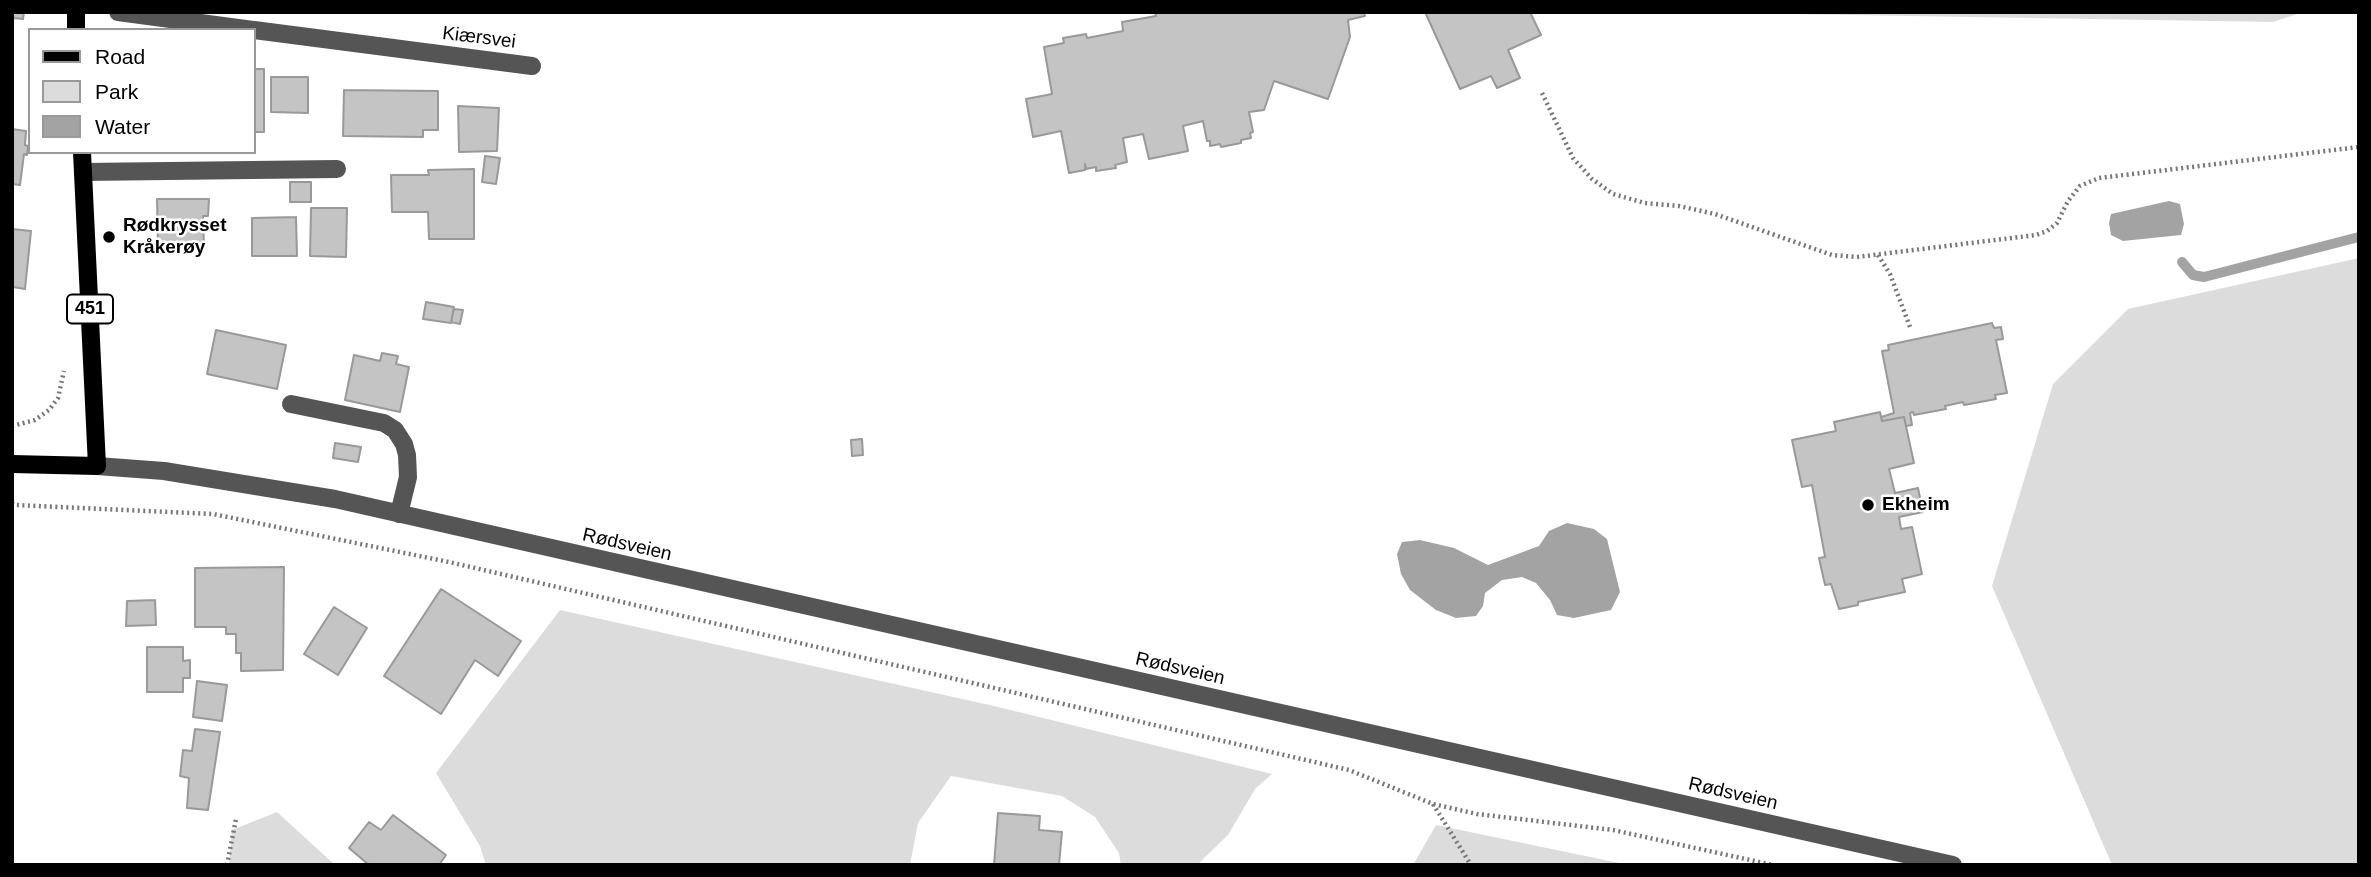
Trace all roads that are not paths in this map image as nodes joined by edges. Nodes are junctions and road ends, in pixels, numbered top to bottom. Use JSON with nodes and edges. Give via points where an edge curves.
{"nodes":[{"id":1,"x":118,"y":12,"type":"edge"},
{"id":2,"x":239,"y":28,"type":"edge"},
{"id":3,"x":256,"y":30,"type":"edge"},
{"id":4,"x":532,"y":66,"type":"dead end"},
{"id":5,"x":82,"y":154,"type":"edge"},
{"id":6,"x":337,"y":169,"type":"dead end"},
{"id":7,"x":83,"y":172,"type":"junction"},
{"id":8,"x":291,"y":404,"type":"dead end"},
{"id":9,"x":12,"y":464,"type":"edge"},
{"id":10,"x":97,"y":466,"type":"junction"},
{"id":11,"x":399,"y":514,"type":"junction"},
{"id":12,"x":1952,"y":865,"type":"edge"}],
"edges":[{"from":1,"to":2,"type":"street","name":"Kiærsvei"},
{"from":3,"to":4,"type":"street","name":"Kiærsvei"},
{"from":5,"to":7,"type":"main road","number":"451"},
{"from":6,"to":7,"type":"street"},
{"from":7,"to":10,"type":"main road","number":"451"},
{"from":8,"to":11,"type":"street","via":[[384,423],[395,430],[407,454],[408,477]]},
{"from":9,"to":10,"type":"main road"},
{"from":10,"to":11,"type":"street","name":"Rødsveien","via":[[223,479]]},
{"from":11,"to":12,"type":"street","name":"Rødsveien"}]}
